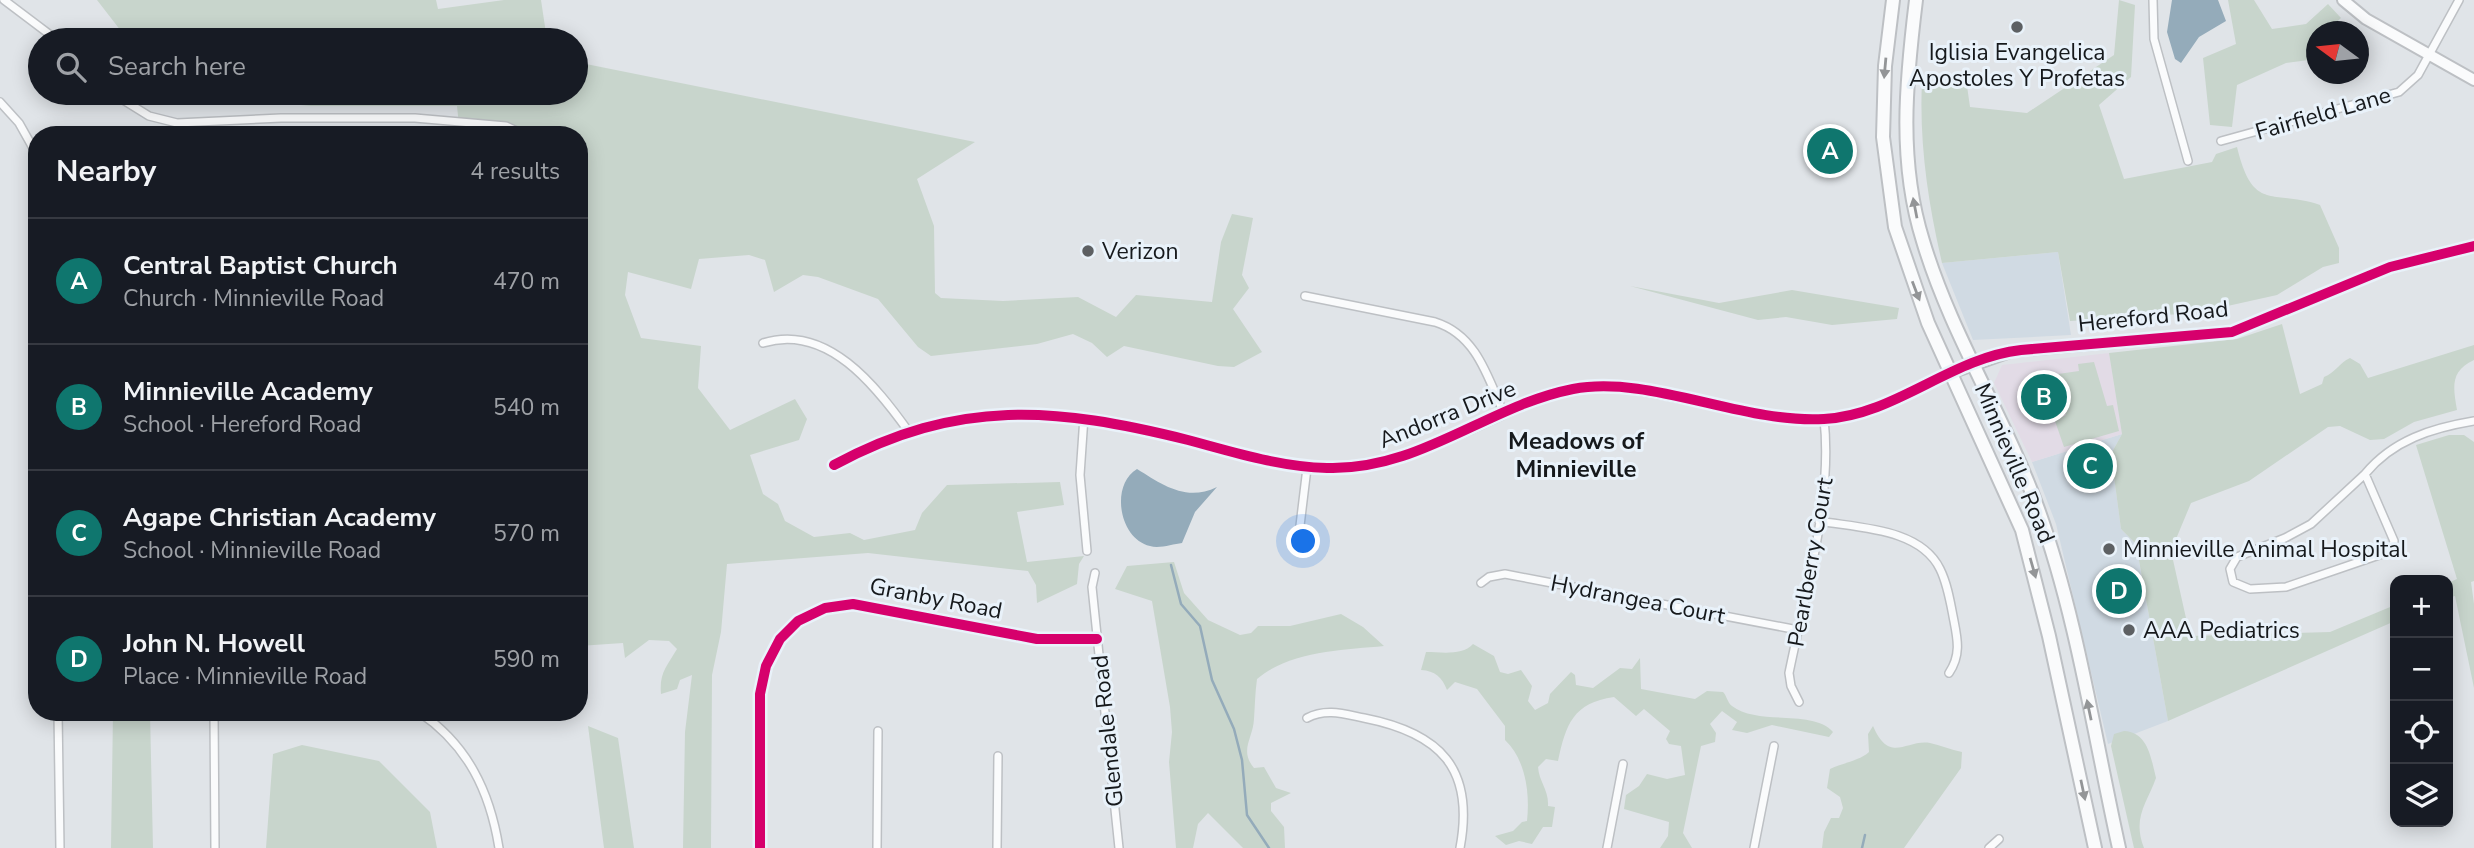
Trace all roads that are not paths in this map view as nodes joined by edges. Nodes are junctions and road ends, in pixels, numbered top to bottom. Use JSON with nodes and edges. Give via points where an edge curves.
{"nodes":[{"id":1,"x":4,"y":0,"type":"edge"},
{"id":2,"x":1893,"y":0,"type":"edge"},
{"id":3,"x":1916,"y":0,"type":"edge"},
{"id":4,"x":2153,"y":0,"type":"edge"},
{"id":5,"x":2343,"y":0,"type":"edge"},
{"id":6,"x":2459,"y":0,"type":"edge"},
{"id":7,"x":41,"y":28,"type":"edge"},
{"id":8,"x":2429,"y":55,"type":"junction"},
{"id":9,"x":2474,"y":80,"type":"edge"},
{"id":10,"x":0,"y":102,"type":"edge"},
{"id":11,"x":128,"y":105,"type":"edge"},
{"id":12,"x":506,"y":126,"type":"edge"},
{"id":13,"x":28,"y":139,"type":"edge"},
{"id":14,"x":2221,"y":141,"type":"dead end"},
{"id":15,"x":2188,"y":161,"type":"dead end"},
{"id":16,"x":2474,"y":246,"type":"edge"},
{"id":17,"x":1306,"y":296,"type":"dead end"},
{"id":18,"x":763,"y":343,"type":"dead end"},
{"id":19,"x":1972,"y":364,"type":"junction"},
{"id":20,"x":1951,"y":373,"type":"junction"},
{"id":21,"x":1504,"y":414,"type":"junction"},
{"id":22,"x":1084,"y":417,"type":"junction"},
{"id":23,"x":1824,"y":419,"type":"junction"},
{"id":24,"x":2474,"y":421,"type":"edge"},
{"id":25,"x":909,"y":432,"type":"junction"},
{"id":26,"x":834,"y":465,"type":"dead end"},
{"id":27,"x":1307,"y":468,"type":"junction"},
{"id":28,"x":2365,"y":474,"type":"junction"},
{"id":29,"x":1819,"y":521,"type":"junction"},
{"id":30,"x":1298,"y":542,"type":"dead end"},
{"id":31,"x":1087,"y":551,"type":"dead end"},
{"id":32,"x":1096,"y":573,"type":"dead end"},
{"id":33,"x":1480,"y":583,"type":"dead end"},
{"id":34,"x":1798,"y":630,"type":"junction"},
{"id":35,"x":1097,"y":639,"type":"junction"},
{"id":36,"x":1949,"y":673,"type":"dead end"},
{"id":37,"x":1798,"y":702,"type":"dead end"},
{"id":38,"x":1307,"y":718,"type":"dead end"},
{"id":39,"x":58,"y":721,"type":"edge"},
{"id":40,"x":214,"y":721,"type":"edge"},
{"id":41,"x":430,"y":721,"type":"edge"},
{"id":42,"x":878,"y":732,"type":"dead end"},
{"id":43,"x":1774,"y":747,"type":"dead end"},
{"id":44,"x":998,"y":755,"type":"dead end"},
{"id":45,"x":1623,"y":764,"type":"dead end"},
{"id":46,"x":1999,"y":839,"type":"dead end"},
{"id":47,"x":60,"y":848,"type":"edge"},
{"id":48,"x":215,"y":848,"type":"edge"},
{"id":49,"x":499,"y":848,"type":"edge"},
{"id":50,"x":760,"y":848,"type":"edge"},
{"id":51,"x":877,"y":848,"type":"edge"},
{"id":52,"x":997,"y":848,"type":"edge"},
{"id":53,"x":1119,"y":848,"type":"edge"},
{"id":54,"x":1460,"y":848,"type":"edge"},
{"id":55,"x":1607,"y":848,"type":"edge"},
{"id":56,"x":1754,"y":848,"type":"edge"},
{"id":57,"x":1989,"y":848,"type":"edge"},
{"id":58,"x":2095,"y":848,"type":"edge"},
{"id":59,"x":2119,"y":848,"type":"edge"}],
"edges":[{"from":1,"to":7,"type":"street"},
{"from":2,"to":20,"type":"main road","name":"Minnieville Road","one_way":true,"via":[[1883,97],[1889,195],[1914,289]]},
{"from":19,"to":3,"type":"main road","name":"Minnieville Road","one_way":true,"via":[[1922,239],[1911,182],[1905,108]]},
{"from":4,"to":15,"type":"street","via":[[2152,33]]},
{"from":5,"to":8,"type":"street","via":[[2366,19]]},
{"from":6,"to":8,"type":"street","name":"Fairfield Lane"},
{"from":8,"to":9,"type":"street"},
{"from":8,"to":14,"type":"street","name":"Fairfield Lane","via":[[2414,80],[2391,95]]},
{"from":10,"to":13,"type":"street"},
{"from":11,"to":12,"type":"street","via":[[177,123],[415,118]]},
{"from":16,"to":19,"type":"street","name":"Hereford Road","via":[[2361,278],[2232,332],[2013,351]]},
{"from":17,"to":21,"type":"street","via":[[1435,322],[1454,330],[1473,347]]},
{"from":18,"to":25,"type":"street","via":[[787,337],[831,352],[875,387]]},
{"from":19,"to":20,"type":"street","name":"Hereford Road"},
{"from":59,"to":19,"type":"main road","name":"Minnieville Road","one_way":true,"via":[[2052,551],[2024,474]]},
{"from":20,"to":23,"type":"street","name":"Andorra Drive","via":[[1872,410]]},
{"from":20,"to":58,"type":"main road","name":"Minnieville Road","one_way":true,"via":[[2022,530]]},
{"from":21,"to":23,"type":"street","name":"Andorra Drive","via":[[1564,391],[1601,387],[1779,417]]},
{"from":21,"to":27,"type":"street","name":"Andorra Drive","via":[[1390,461],[1355,468]]},
{"from":22,"to":25,"type":"street","name":"Andorra Drive","via":[[1005,415],[945,422]]},
{"from":22,"to":27,"type":"street","name":"Andorra Drive"},
{"from":22,"to":31,"type":"street","via":[[1080,475]]},
{"from":23,"to":29,"type":"street","name":"Pearlberry Court","via":[[1826,477]]},
{"from":24,"to":28,"type":"street","via":[[2409,439]]},
{"from":25,"to":26,"type":"street","name":"Andorra Drive"},
{"from":27,"to":30,"type":"street"},
{"from":28,"to":28,"type":"street","via":[[2311,524],[2237,557],[2231,569],[2233,582],[2249,589],[2286,587],[2391,551],[2394,541]]},
{"from":29,"to":34,"type":"street","name":"Pearlberry Court"},
{"from":29,"to":36,"type":"street","via":[[1907,539],[1936,561],[1948,591],[1958,644]]},
{"from":32,"to":35,"type":"street","name":"Glendale Road","via":[[1092,587]]},
{"from":33,"to":34,"type":"street","name":"Hydrangea Court","via":[[1505,574]]},
{"from":34,"to":37,"type":"street","name":"Pearlberry Court","via":[[1789,679]]},
{"from":35,"to":50,"type":"street","name":"Granby Road","via":[[1038,639],[853,604],[825,608],[799,621],[780,639],[762,680]]},
{"from":35,"to":53,"type":"street","name":"Glendale Road"},
{"from":38,"to":54,"type":"street","via":[[1332,712],[1402,726],[1427,739],[1448,760],[1461,785]]},
{"from":39,"to":47,"type":"street"},
{"from":40,"to":48,"type":"street"},
{"from":41,"to":49,"type":"street","via":[[449,736],[474,768],[489,802]]},
{"from":42,"to":51,"type":"street"},
{"from":43,"to":56,"type":"street"},
{"from":44,"to":52,"type":"street"},
{"from":45,"to":55,"type":"street"},
{"from":46,"to":57,"type":"street"}]}
